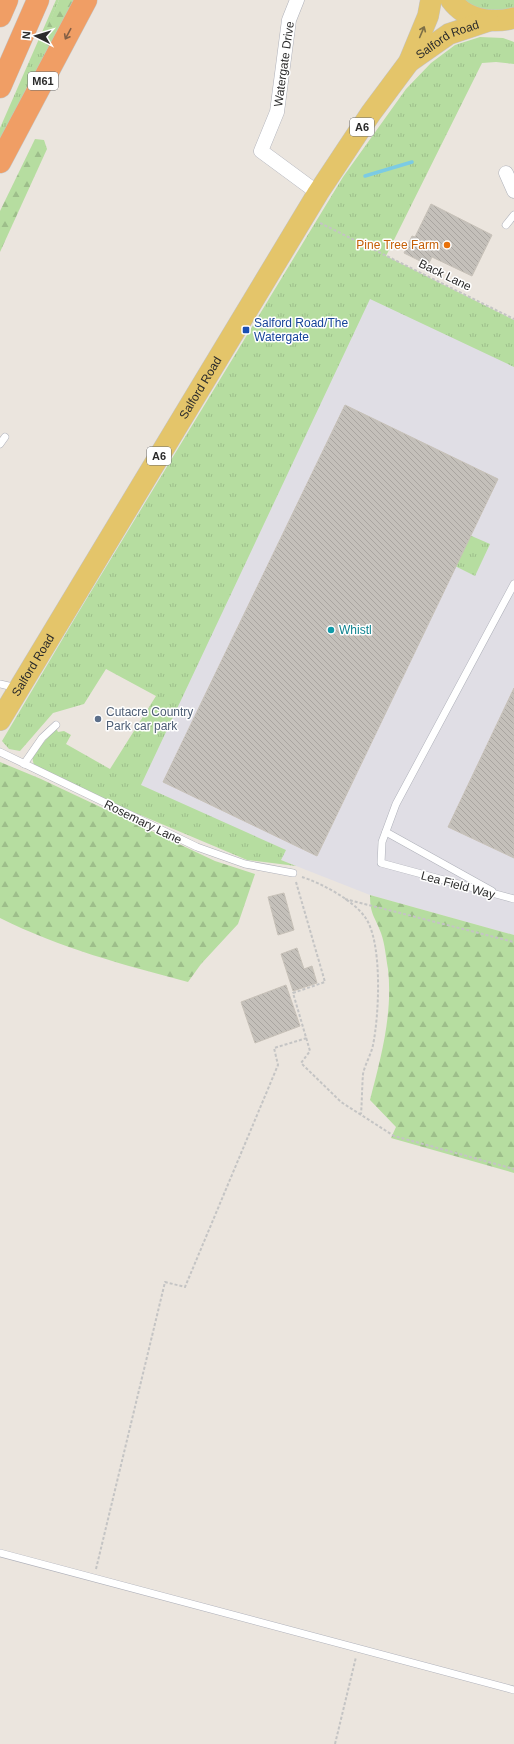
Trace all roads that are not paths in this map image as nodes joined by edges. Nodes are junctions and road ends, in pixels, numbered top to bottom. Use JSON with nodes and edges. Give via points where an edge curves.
{"nodes":[{"id":1,"x":7,"y":0,"type":"edge"},
{"id":2,"x":38,"y":0,"type":"edge"},
{"id":3,"x":86,"y":0,"type":"edge"},
{"id":4,"x":297,"y":0,"type":"edge"},
{"id":5,"x":431,"y":0,"type":"edge"},
{"id":6,"x":451,"y":0,"type":"edge"},
{"id":7,"x":0,"y":16,"type":"edge"},
{"id":8,"x":504,"y":21,"type":"edge"},
{"id":9,"x":409,"y":62,"type":"junction"},
{"id":10,"x":0,"y":87,"type":"edge"},
{"id":11,"x":0,"y":162,"type":"edge"},
{"id":12,"x":506,"y":173,"type":"dead end"},
{"id":13,"x":514,"y":191,"type":"edge"},
{"id":14,"x":318,"y":193,"type":"junction"},
{"id":15,"x":514,"y":215,"type":"edge"},
{"id":16,"x":506,"y":225,"type":"dead end"},
{"id":17,"x":5,"y":437,"type":"dead end"},
{"id":18,"x":0,"y":444,"type":"edge"},
{"id":19,"x":514,"y":584,"type":"edge"},
{"id":20,"x":10,"y":686,"type":"edge"},
{"id":21,"x":0,"y":720,"type":"edge"},
{"id":22,"x":56,"y":726,"type":"dead end"},
{"id":23,"x":0,"y":752,"type":"edge"},
{"id":24,"x":24,"y":764,"type":"junction"},
{"id":25,"x":386,"y":832,"type":"junction"},
{"id":26,"x":293,"y":873,"type":"road end"},
{"id":27,"x":504,"y":896,"type":"junction"},
{"id":28,"x":514,"y":899,"type":"edge"},
{"id":29,"x":0,"y":1553,"type":"edge"},
{"id":30,"x":514,"y":1690,"type":"edge"}],
"edges":[{"from":1,"to":7,"type":"highway"},
{"from":2,"to":10,"type":"highway"},
{"from":3,"to":11,"type":"highway","number":"M61","one_way":true},
{"from":4,"to":14,"type":"street","name":"Watergate Drive","via":[[289,20],[277,112],[260,151]]},
{"from":9,"to":5,"type":"main road","name":"Salford Road","number":"A6","one_way":true,"via":[[428,16]]},
{"from":6,"to":8,"type":"main road","number":"A6","via":[[470,16]]},
{"from":8,"to":9,"type":"main road","name":"Salford Road","number":"A6","via":[[449,34]]},
{"from":9,"to":14,"type":"main road","name":"Salford Road","number":"A6","via":[[371,113]]},
{"from":12,"to":13,"type":"street"},
{"from":14,"to":20,"type":"main road","name":"Salford Road","number":"A6"},
{"from":15,"to":16,"type":"lane"},
{"from":17,"to":18,"type":"lane"},
{"from":19,"to":25,"type":"lane","via":[[415,765]]},
{"from":20,"to":21,"type":"main road","name":"Salford Road","number":"A6"},
{"from":22,"to":24,"type":"lane","via":[[42,738]]},
{"from":23,"to":24,"type":"lane","name":"Rosemary Lane"},
{"from":24,"to":26,"type":"lane","name":"Rosemary Lane","via":[[197,847],[245,864]]},
{"from":25,"to":27,"type":"lane"},
{"from":25,"to":27,"type":"lane","name":"Lea Field Way","via":[[382,842],[381,863]]},
{"from":27,"to":28,"type":"lane","name":"Lea Field Way"},
{"from":29,"to":30,"type":"lane"}]}
